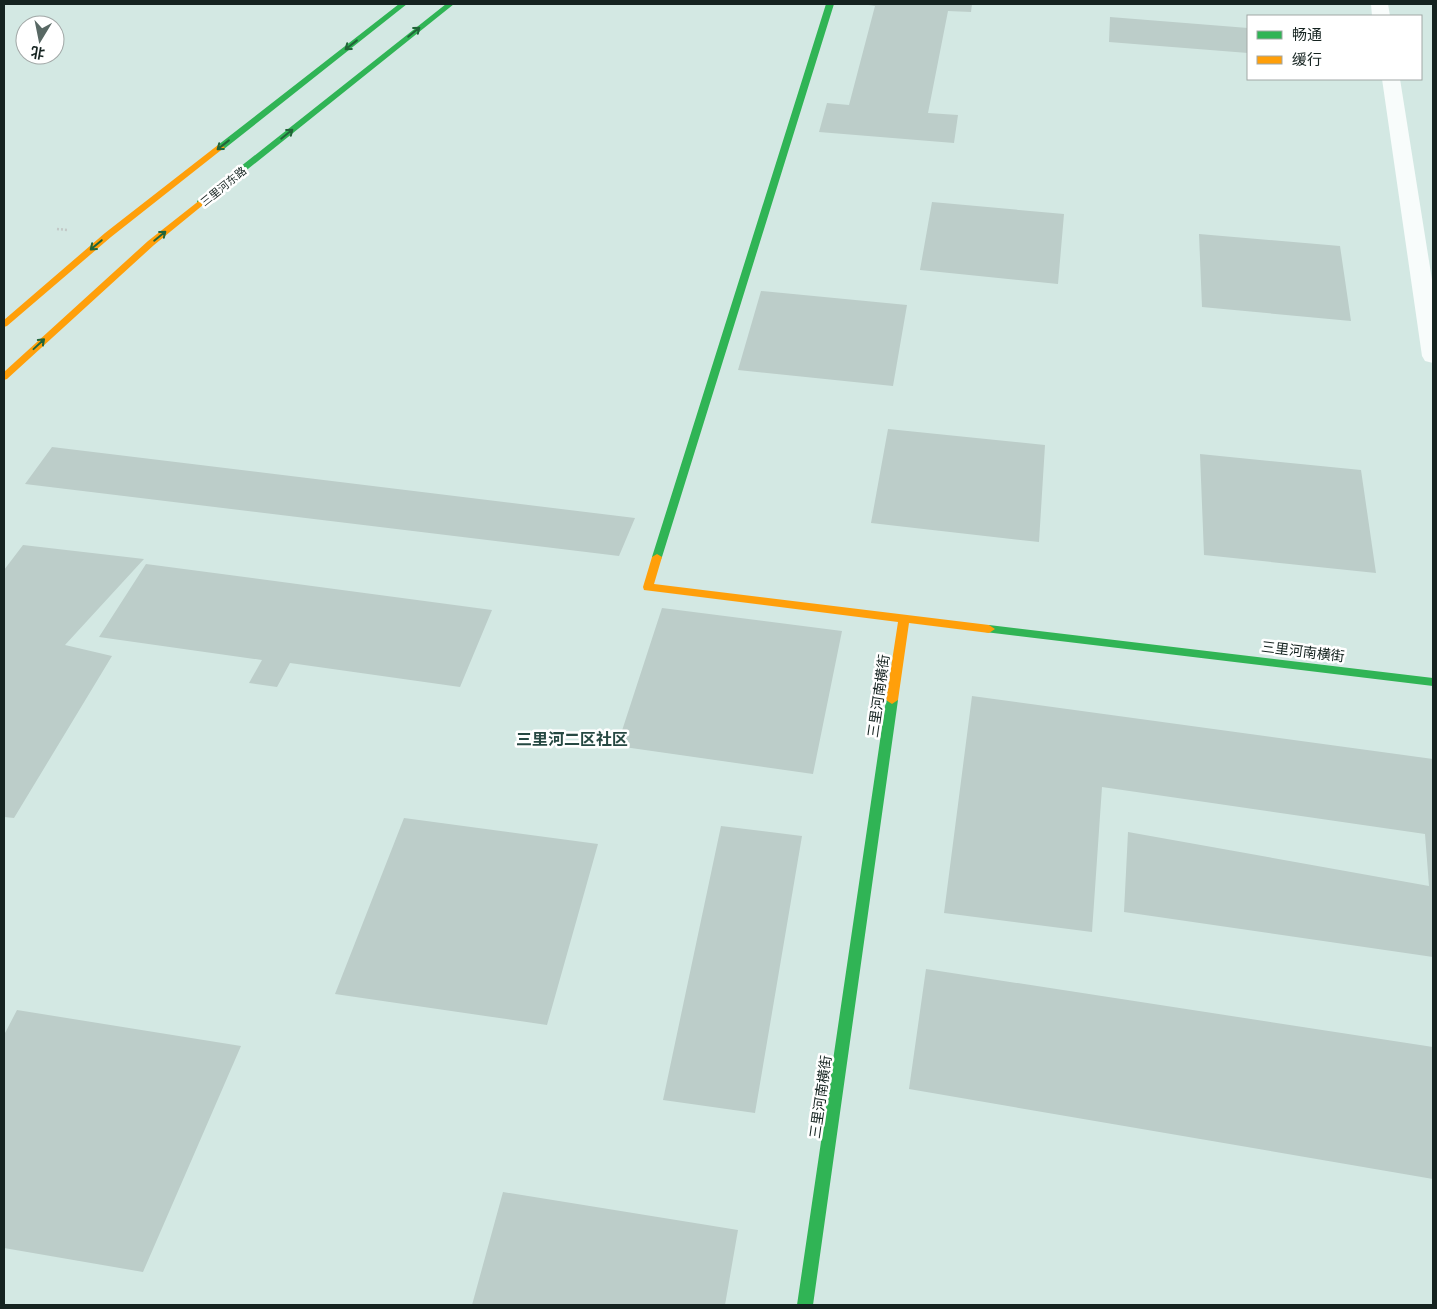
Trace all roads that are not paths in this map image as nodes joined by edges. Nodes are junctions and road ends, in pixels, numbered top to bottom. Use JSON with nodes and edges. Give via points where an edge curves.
{"nodes":[{"id":1,"x":404,"y":4,"type":"edge"},
{"id":2,"x":450,"y":4,"type":"edge"},
{"id":3,"x":830,"y":4,"type":"edge"},
{"id":4,"x":1391,"y":80,"type":"edge"},
{"id":5,"x":4,"y":324,"type":"edge"},
{"id":6,"x":1433,"y":356,"type":"edge"},
{"id":7,"x":4,"y":377,"type":"edge"},
{"id":8,"x":904,"y":619,"type":"junction"},
{"id":9,"x":1433,"y":682,"type":"edge"},
{"id":10,"x":805,"y":1305,"type":"edge"}],
"edges":[{"from":1,"to":5,"type":"street","one_way":true,"via":[[108,235]]},
{"from":7,"to":2,"type":"street","name":"三里河东路","one_way":true,"via":[[151,243]]},
{"from":3,"to":8,"type":"street","via":[[648,587]]},
{"from":4,"to":6,"type":"street"},
{"from":8,"to":9,"type":"street","name":"三里河南横街"},
{"from":8,"to":10,"type":"street","name":"三里河南横街"}]}
